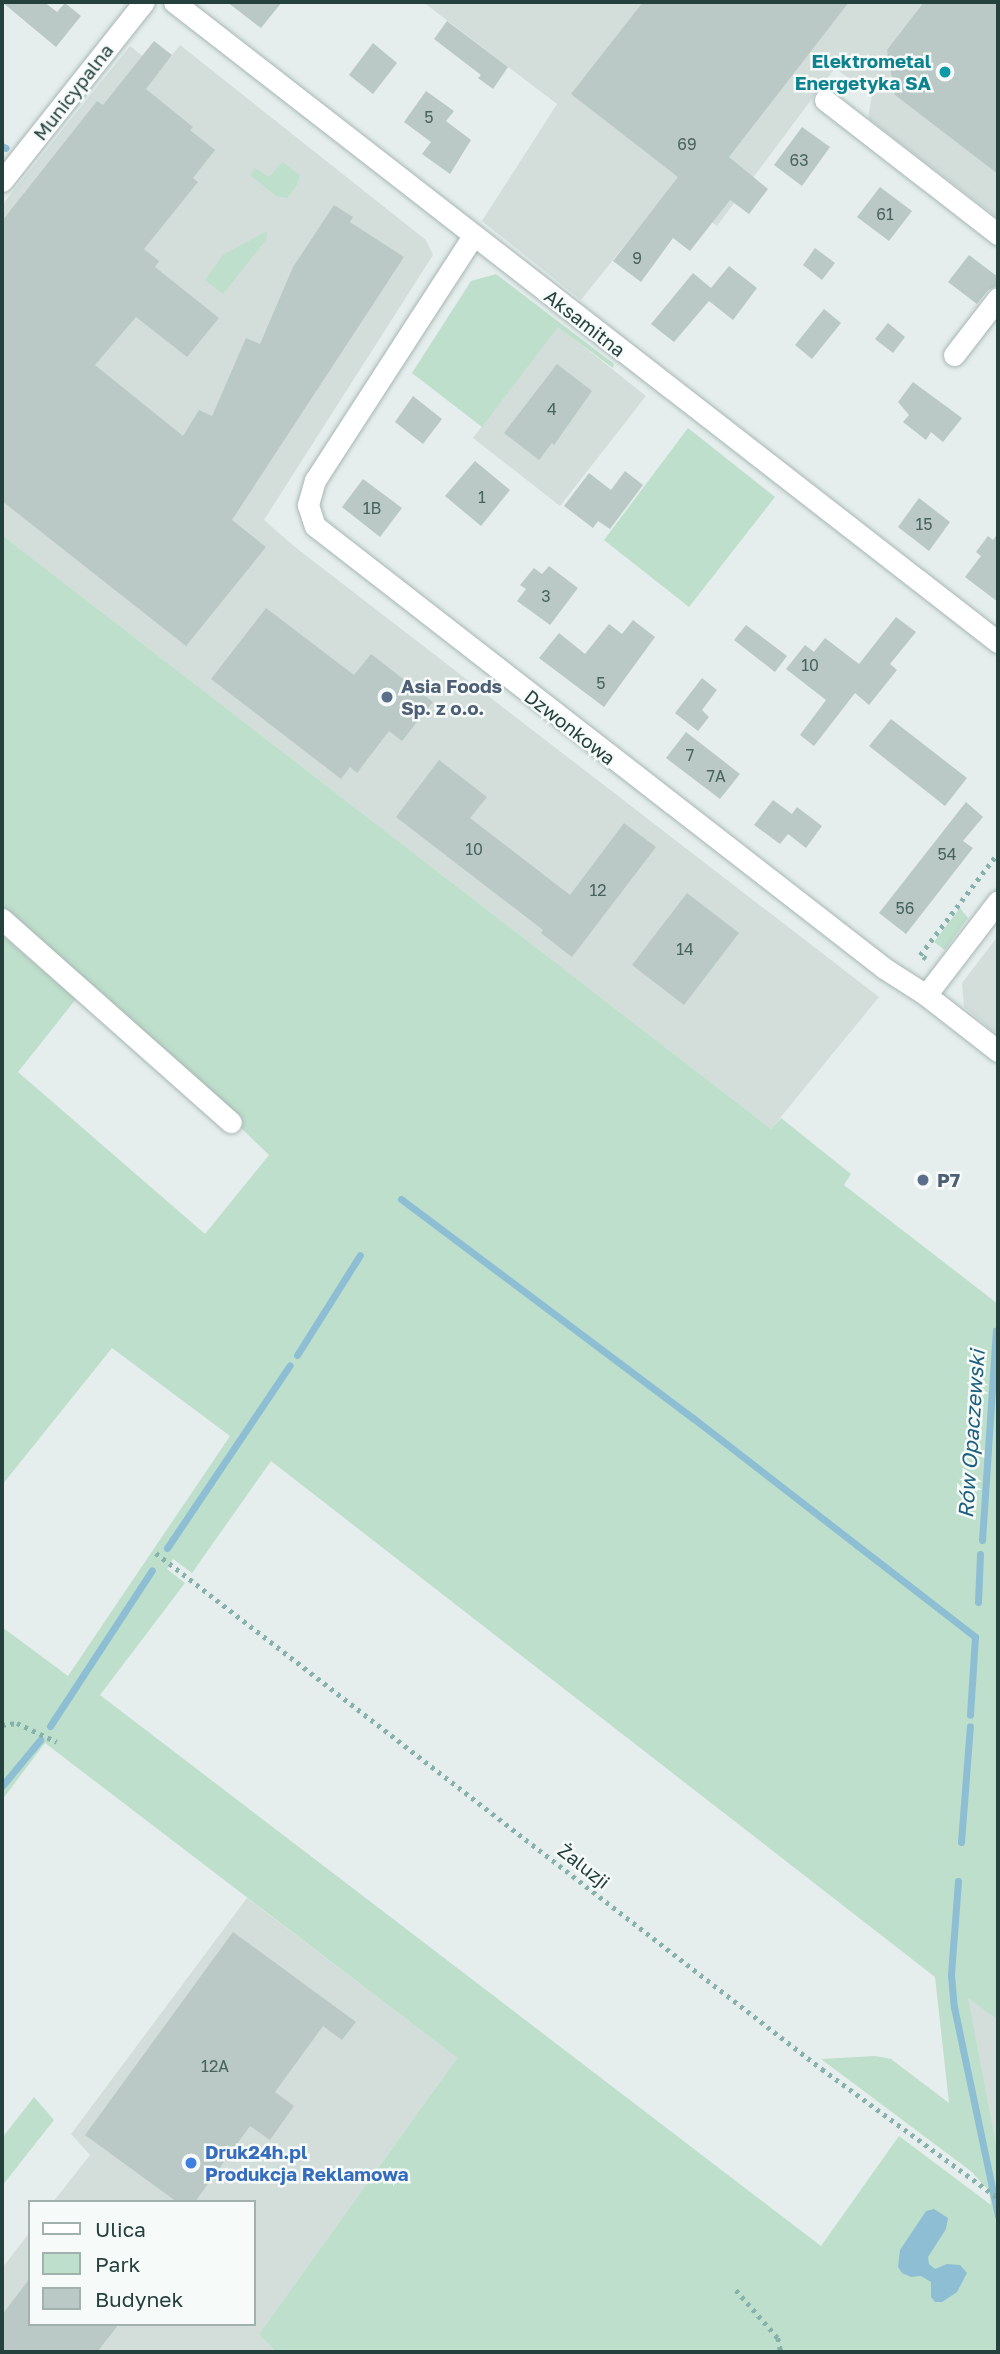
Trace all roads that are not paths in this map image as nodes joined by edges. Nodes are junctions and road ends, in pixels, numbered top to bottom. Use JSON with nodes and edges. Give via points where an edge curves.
{"nodes":[{"id":1,"x":144,"y":2,"type":"edge"},
{"id":2,"x":174,"y":2,"type":"edge"},
{"id":3,"x":825,"y":100,"type":"dead end"},
{"id":4,"x":2,"y":181,"type":"edge"},
{"id":5,"x":998,"y":234,"type":"edge"},
{"id":6,"x":473,"y":236,"type":"junction"},
{"id":7,"x":998,"y":298,"type":"edge"},
{"id":8,"x":954,"y":355,"type":"dead end"},
{"id":9,"x":998,"y":642,"type":"edge"},
{"id":10,"x":998,"y":901,"type":"edge"},
{"id":11,"x":2,"y":919,"type":"edge"},
{"id":12,"x":926,"y":995,"type":"junction"},
{"id":13,"x":998,"y":1051,"type":"edge"},
{"id":14,"x":231,"y":1122,"type":"dead end"}],
"edges":[{"from":1,"to":4,"type":"street","name":"Municypalna"},
{"from":2,"to":6,"type":"street","name":"Aksamitna"},
{"from":3,"to":5,"type":"street"},
{"from":6,"to":9,"type":"street","name":"Aksamitna"},
{"from":6,"to":12,"type":"street","name":"Dzwonkowa","via":[[312,485],[308,505],[315,526],[884,968]]},
{"from":7,"to":8,"type":"street"},
{"from":10,"to":12,"type":"street"},
{"from":11,"to":14,"type":"street"},
{"from":12,"to":13,"type":"street","name":"Dzwonkowa"}]}
